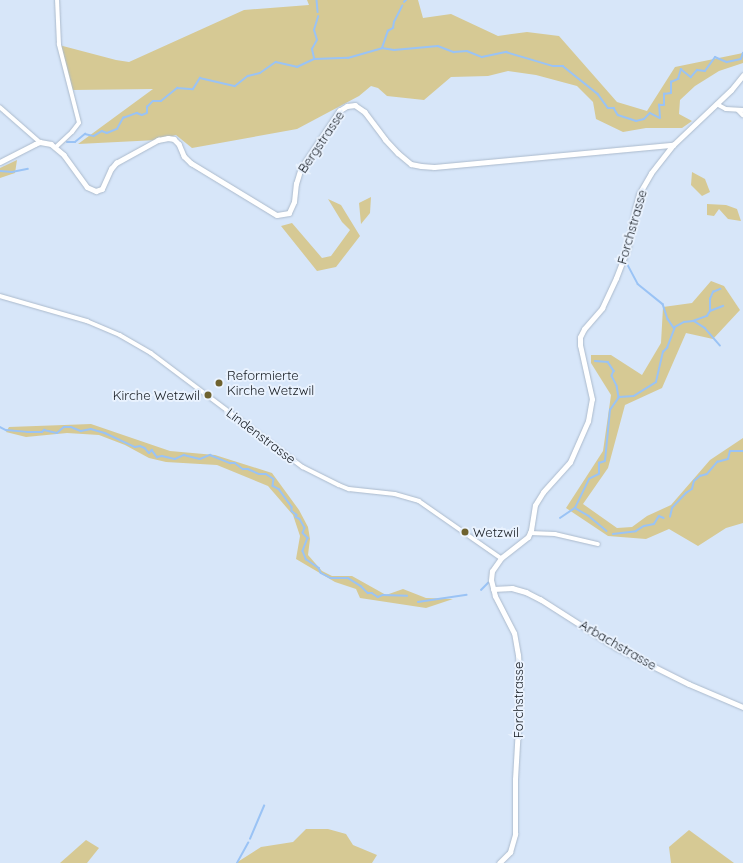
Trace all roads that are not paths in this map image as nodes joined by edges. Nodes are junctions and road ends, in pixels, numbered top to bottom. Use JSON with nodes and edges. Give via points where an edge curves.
{"nodes":[{"id":1,"x":57,"y":0,"type":"edge"},
{"id":2,"x":743,"y":75,"type":"edge"},
{"id":3,"x":718,"y":105,"type":"junction"},
{"id":4,"x":0,"y":107,"type":"edge"},
{"id":5,"x":738,"y":110,"type":"junction"},
{"id":6,"x":743,"y":110,"type":"edge"},
{"id":7,"x":743,"y":115,"type":"edge"},
{"id":8,"x":40,"y":142,"type":"junction"},
{"id":9,"x":673,"y":145,"type":"junction"},
{"id":10,"x":56,"y":147,"type":"junction"},
{"id":11,"x":0,"y":162,"type":"edge"},
{"id":12,"x":0,"y":296,"type":"edge"},
{"id":13,"x":530,"y":533,"type":"junction"},
{"id":14,"x":598,"y":544,"type":"dead end"},
{"id":15,"x":501,"y":558,"type":"junction"},
{"id":16,"x":493,"y":589,"type":"junction"},
{"id":17,"x":743,"y":707,"type":"edge"},
{"id":18,"x":499,"y":863,"type":"edge"}],
"edges":[{"from":1,"to":10,"type":"street","via":[[59,45],[79,123]]},
{"from":2,"to":3,"type":"main road","name":"Forchstrasse"},
{"from":3,"to":5,"type":"street"},
{"from":3,"to":9,"type":"main road","name":"Forchstrasse"},
{"from":4,"to":8,"type":"street"},
{"from":5,"to":6,"type":"street"},
{"from":5,"to":7,"type":"street"},
{"from":8,"to":10,"type":"street"},
{"from":8,"to":11,"type":"street"},
{"from":9,"to":10,"type":"street","name":"Bergstrasse","via":[[434,167],[420,166],[411,164],[398,153],[365,112],[354,106],[347,106],[339,111],[301,168],[294,202],[289,212],[277,215],[191,163],[174,138],[158,140],[116,163],[102,189],[96,191],[88,186]]},
{"from":9,"to":13,"type":"main road","name":"Forchstrasse","via":[[654,168],[639,194],[628,246],[616,278],[602,308],[581,334],[580,345],[592,399],[591,414],[570,462],[543,492],[535,505]]},
{"from":12,"to":15,"type":"street","name":"Lindenstrasse","via":[[87,321],[120,335],[151,353],[303,467],[349,489],[395,494],[415,500]]},
{"from":13,"to":14,"type":"street","via":[[555,534]]},
{"from":13,"to":15,"type":"main road","name":"Forchstrasse","via":[[526,540]]},
{"from":15,"to":16,"type":"main road","name":"Forchstrasse","via":[[492,574]]},
{"from":16,"to":17,"type":"street","name":"Arbachstrasse","via":[[512,588],[526,592],[617,648],[689,684]]},
{"from":16,"to":18,"type":"main road","name":"Forchstrasse","via":[[514,633],[520,691],[515,834],[510,852]]}]}
